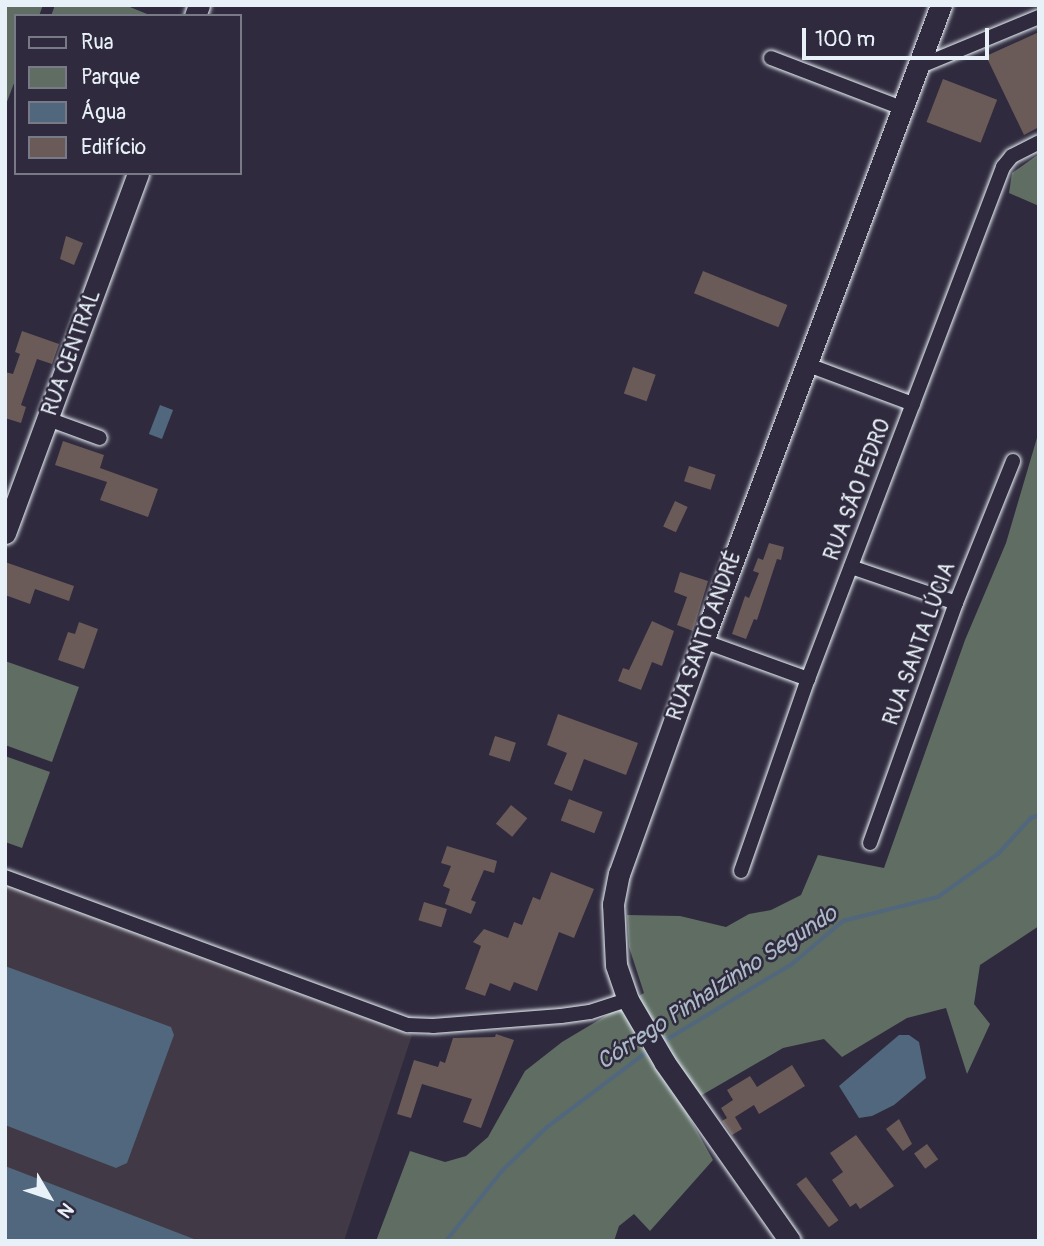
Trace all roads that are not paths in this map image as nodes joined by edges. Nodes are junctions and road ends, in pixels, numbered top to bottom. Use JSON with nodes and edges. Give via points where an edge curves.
{"nodes":[{"id":1,"x":940,"y":5,"type":"edge"},
{"id":2,"x":1039,"y":17,"type":"edge"},
{"id":3,"x":771,"y":58,"type":"dead end"},
{"id":4,"x":918,"y":67,"type":"junction"},
{"id":5,"x":902,"y":108,"type":"junction"},
{"id":6,"x":1039,"y":142,"type":"edge"},
{"id":7,"x":137,"y":175,"type":"edge"},
{"id":8,"x":807,"y":365,"type":"junction"},
{"id":9,"x":913,"y":404,"type":"junction"},
{"id":10,"x":48,"y":419,"type":"junction"},
{"id":11,"x":100,"y":438,"type":"dead end"},
{"id":12,"x":1013,"y":461,"type":"dead end"},
{"id":13,"x":5,"y":533,"type":"edge"},
{"id":14,"x":851,"y":567,"type":"junction"},
{"id":15,"x":956,"y":603,"type":"junction"},
{"id":16,"x":703,"y":641,"type":"junction"},
{"id":17,"x":808,"y":679,"type":"junction"},
{"id":18,"x":870,"y":843,"type":"dead end"},
{"id":19,"x":741,"y":871,"type":"dead end"},
{"id":20,"x":5,"y":877,"type":"edge"},
{"id":21,"x":628,"y":1000,"type":"junction"},
{"id":22,"x":790,"y":1241,"type":"edge"}],
"edges":[{"from":1,"to":4,"type":"street","name":"RUA SANTO ANDRÉ"},
{"from":2,"to":4,"type":"street"},
{"from":3,"to":5,"type":"street"},
{"from":4,"to":5,"type":"street","name":"RUA SANTO ANDRÉ"},
{"from":5,"to":8,"type":"street","name":"RUA SANTO ANDRÉ"},
{"from":6,"to":9,"type":"street","name":"RUA SÃO PEDRO","via":[[1012,156],[1003,167]]},
{"from":7,"to":10,"type":"street","name":"RUA CENTRAL"},
{"from":8,"to":9,"type":"street"},
{"from":8,"to":16,"type":"street","name":"RUA SANTO ANDRÉ"},
{"from":9,"to":14,"type":"street","name":"RUA SÃO PEDRO"},
{"from":10,"to":11,"type":"street"},
{"from":10,"to":13,"type":"street","name":"RUA CENTRAL"},
{"from":12,"to":15,"type":"street","name":"RUA SANTA LÚCIA"},
{"from":14,"to":15,"type":"street"},
{"from":14,"to":17,"type":"street","name":"RUA SÃO PEDRO"},
{"from":15,"to":18,"type":"street","name":"RUA SANTA LÚCIA"},
{"from":16,"to":17,"type":"street"},
{"from":16,"to":21,"type":"street","name":"RUA SANTO ANDRÉ","via":[[612,904],[619,978]]},
{"from":17,"to":19,"type":"street","name":"RUA SÃO PEDRO"},
{"from":20,"to":21,"type":"street","via":[[408,1025],[561,1016]]},
{"from":21,"to":22,"type":"street","name":"RUA SANTO ANDRÉ","via":[[665,1063]]}]}
